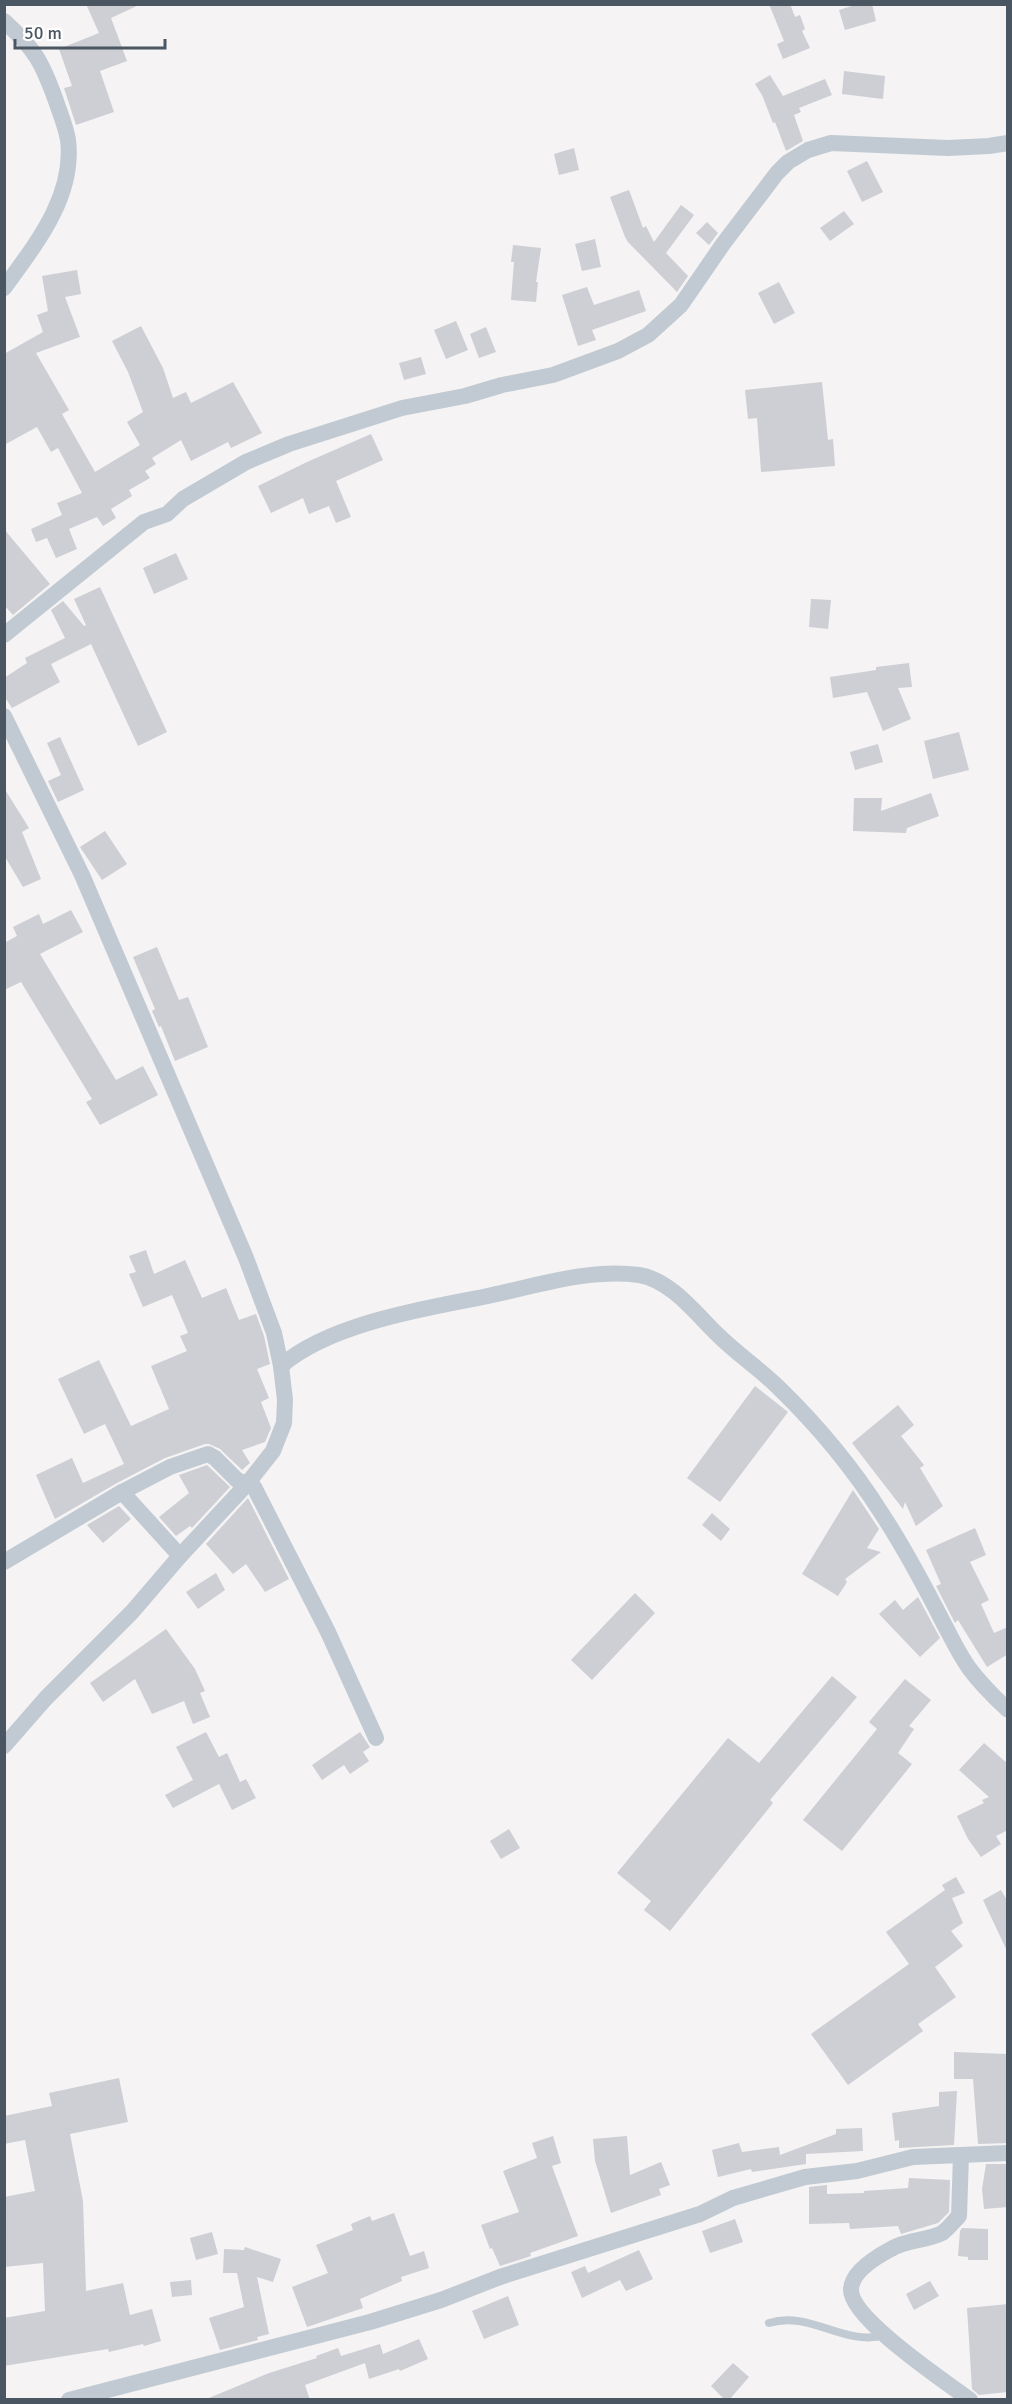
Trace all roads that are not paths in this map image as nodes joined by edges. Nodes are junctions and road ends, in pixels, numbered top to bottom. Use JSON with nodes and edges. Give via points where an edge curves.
{"nodes":[{"id":1,"x":4,"y":21,"type":"edge"},
{"id":2,"x":1008,"y":143,"type":"edge"},
{"id":3,"x":4,"y":288,"type":"edge"},
{"id":4,"x":4,"y":635,"type":"edge"},
{"id":5,"x":4,"y":716,"type":"edge"},
{"id":6,"x":281,"y":1366,"type":"junction"},
{"id":7,"x":247,"y":1485,"type":"junction"},
{"id":8,"x":122,"y":1492,"type":"junction"},
{"id":9,"x":180,"y":1556,"type":"junction"},
{"id":10,"x":4,"y":1562,"type":"edge"},
{"id":11,"x":1008,"y":1710,"type":"edge"},
{"id":12,"x":376,"y":1738,"type":"dead end"},
{"id":13,"x":4,"y":1746,"type":"edge"},
{"id":14,"x":1008,"y":2153,"type":"edge"},
{"id":15,"x":961,"y":2155,"type":"junction"},
{"id":16,"x":769,"y":2324,"type":"dead end"},
{"id":17,"x":885,"y":2335,"type":"junction"},
{"id":18,"x":69,"y":2400,"type":"edge"},
{"id":19,"x":970,"y":2400,"type":"edge"}],
"edges":[{"from":1,"to":3,"type":"street","via":[[27,42],[42,65],[64,124],[69,155],[68,170],[51,219]]},
{"from":2,"to":4,"type":"street","via":[[948,148],[831,143],[808,150],[777,173],[681,305],[648,335],[618,351],[553,375],[382,413],[246,462],[183,499],[167,514],[144,522]]},
{"from":5,"to":6,"type":"street","via":[[82,875],[246,1258],[274,1333]]},
{"from":6,"to":7,"type":"street","via":[[284,1423],[273,1451]]},
{"from":6,"to":11,"type":"street","via":[[315,1344],[423,1309],[600,1274],[639,1275],[655,1281],[682,1300],[778,1386],[822,1434],[882,1513],[968,1667]]},
{"from":7,"to":8,"type":"street","via":[[230,1475],[215,1458],[202,1454]]},
{"from":7,"to":9,"type":"street"},
{"from":7,"to":12,"type":"street","via":[[256,1489],[298,1570]]},
{"from":8,"to":9,"type":"street"},
{"from":8,"to":10,"type":"street"},
{"from":9,"to":13,"type":"street"},
{"from":14,"to":15,"type":"street"},
{"from":15,"to":17,"type":"street","via":[[959,2217],[943,2233],[903,2242],[883,2253],[852,2283],[857,2308]]},
{"from":15,"to":18,"type":"street","via":[[913,2157],[857,2171],[805,2177],[370,2322]]},
{"from":16,"to":17,"type":"lane","via":[[792,2319],[864,2339]]},
{"from":17,"to":19,"type":"street"}]}
